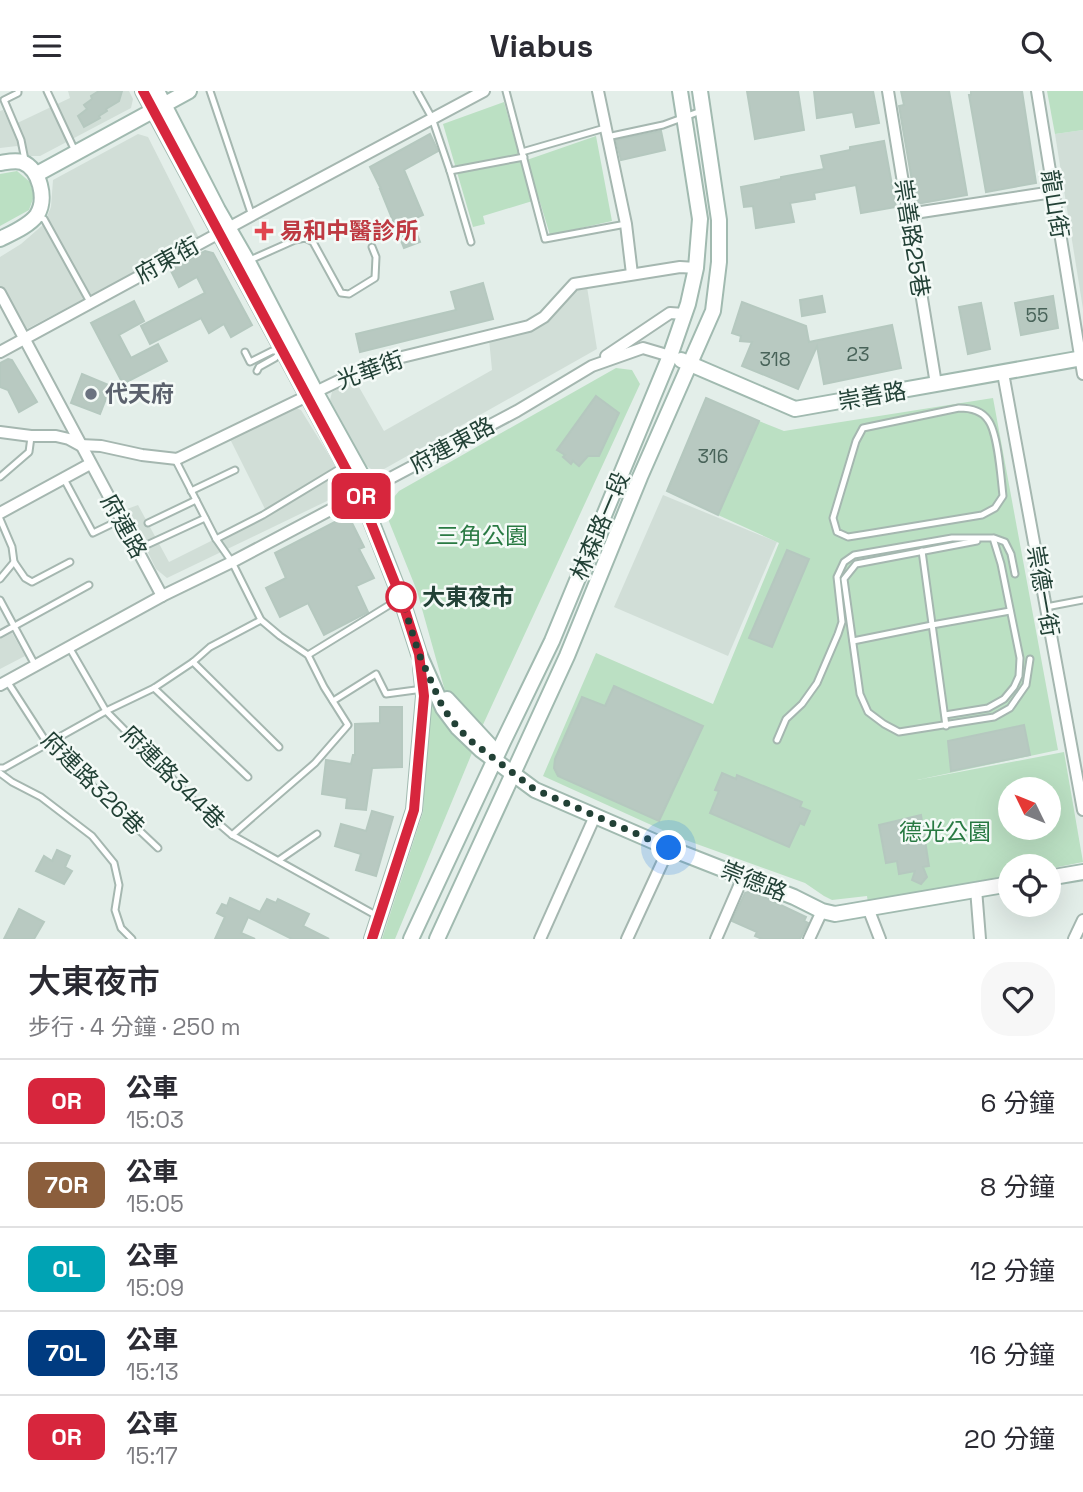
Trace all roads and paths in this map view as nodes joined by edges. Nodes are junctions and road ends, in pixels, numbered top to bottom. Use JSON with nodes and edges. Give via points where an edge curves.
{"nodes":[{"id":1,"x":18,"y":91,"type":"edge"},
{"id":2,"x":47,"y":91,"type":"edge"},
{"id":3,"x":143,"y":91,"type":"edge"},
{"id":4,"x":157,"y":91,"type":"edge"},
{"id":5,"x":189,"y":91,"type":"edge"},
{"id":6,"x":210,"y":91,"type":"edge"},
{"id":7,"x":417,"y":91,"type":"edge"},
{"id":8,"x":484,"y":91,"type":"edge"},
{"id":9,"x":506,"y":91,"type":"edge"},
{"id":10,"x":598,"y":91,"type":"edge"},
{"id":11,"x":680,"y":91,"type":"edge"},
{"id":12,"x":700,"y":91,"type":"edge"},
{"id":13,"x":888,"y":91,"type":"edge"},
{"id":14,"x":1037,"y":91,"type":"edge"},
{"id":15,"x":159,"y":107,"type":"junction"},
{"id":16,"x":703,"y":110,"type":"junction"},
{"id":17,"x":684,"y":117,"type":"junction"},
{"id":18,"x":432,"y":118,"type":"junction"},
{"id":19,"x":606,"y":133,"type":"junction"},
{"id":20,"x":76,"y":153,"type":"junction"},
{"id":21,"x":523,"y":155,"type":"junction"},
{"id":22,"x":0,"y":163,"type":"edge"},
{"id":23,"x":25,"y":164,"type":"junction"},
{"id":24,"x":450,"y":171,"type":"junction"},
{"id":25,"x":37,"y":174,"type":"junction"},
{"id":26,"x":1053,"y":192,"type":"junction"},
{"id":27,"x":908,"y":214,"type":"junction"},
{"id":28,"x":36,"y":216,"type":"junction"},
{"id":29,"x":252,"y":216,"type":"junction"},
{"id":30,"x":626,"y":224,"type":"junction"},
{"id":31,"x":223,"y":230,"type":"junction"},
{"id":32,"x":0,"y":239,"type":"edge"},
{"id":33,"x":471,"y":242,"type":"dead end"},
{"id":34,"x":372,"y":247,"type":"dead end"},
{"id":35,"x":247,"y":262,"type":"junction"},
{"id":36,"x":696,"y":268,"type":"junction"},
{"id":37,"x":632,"y":274,"type":"junction"},
{"id":38,"x":0,"y":293,"type":"edge"},
{"id":39,"x":90,"y":302,"type":"junction"},
{"id":40,"x":684,"y":314,"type":"junction"},
{"id":41,"x":24,"y":339,"type":"junction"},
{"id":42,"x":282,"y":351,"type":"junction"},
{"id":43,"x":0,"y":352,"type":"edge"},
{"id":44,"x":245,"y":352,"type":"dead end"},
{"id":45,"x":670,"y":356,"type":"junction"},
{"id":46,"x":1082,"y":359,"type":"edge"},
{"id":47,"x":689,"y":364,"type":"junction"},
{"id":48,"x":592,"y":366,"type":"junction"},
{"id":49,"x":257,"y":371,"type":"dead end"},
{"id":50,"x":1003,"y":373,"type":"junction"},
{"id":51,"x":1083,"y":374,"type":"edge"},
{"id":52,"x":936,"y":384,"type":"junction"},
{"id":53,"x":311,"y":394,"type":"junction"},
{"id":54,"x":0,"y":432,"type":"edge"},
{"id":55,"x":31,"y":436,"type":"junction"},
{"id":56,"x":80,"y":445,"type":"junction"},
{"id":57,"x":175,"y":459,"type":"junction"},
{"id":58,"x":90,"y":464,"type":"junction"},
{"id":59,"x":344,"y":466,"type":"junction"},
{"id":60,"x":235,"y":470,"type":"dead end"},
{"id":61,"x":0,"y":477,"type":"edge"},
{"id":62,"x":64,"y":479,"type":"junction"},
{"id":63,"x":191,"y":491,"type":"junction"},
{"id":64,"x":365,"y":492,"type":"junction"},
{"id":65,"x":196,"y":500,"type":"junction"},
{"id":66,"x":0,"y":513,"type":"edge"},
{"id":67,"x":205,"y":518,"type":"junction"},
{"id":68,"x":0,"y":519,"type":"edge"},
{"id":69,"x":121,"y":519,"type":"junction"},
{"id":70,"x":148,"y":523,"type":"dead end"},
{"id":71,"x":867,"y":534,"type":"joint"},
{"id":72,"x":993,"y":538,"type":"junction"},
{"id":73,"x":216,"y":539,"type":"junction"},
{"id":74,"x":137,"y":549,"type":"junction"},
{"id":75,"x":922,"y":551,"type":"junction"},
{"id":76,"x":14,"y":562,"type":"junction"},
{"id":77,"x":70,"y":562,"type":"dead end"},
{"id":78,"x":232,"y":562,"type":"junction"},
{"id":79,"x":1015,"y":574,"type":"dead end"},
{"id":80,"x":0,"y":579,"type":"edge"},
{"id":81,"x":89,"y":585,"type":"dead end"},
{"id":82,"x":162,"y":596,"type":"junction"},
{"id":83,"x":401,"y":598,"type":"junction"},
{"id":84,"x":0,"y":600,"type":"edge"},
{"id":85,"x":1083,"y":600,"type":"edge"},
{"id":86,"x":1046,"y":607,"type":"junction"},
{"id":87,"x":1010,"y":611,"type":"junction"},
{"id":88,"x":261,"y":620,"type":"junction"},
{"id":89,"x":932,"y":625,"type":"junction"},
{"id":90,"x":13,"y":626,"type":"junction"},
{"id":91,"x":0,"y":633,"type":"edge"},
{"id":92,"x":853,"y":641,"type":"junction"},
{"id":93,"x":69,"y":647,"type":"junction"},
{"id":94,"x":419,"y":654,"type":"junction"},
{"id":95,"x":309,"y":655,"type":"junction"},
{"id":96,"x":1030,"y":659,"type":"dead end"},
{"id":97,"x":193,"y":662,"type":"junction"},
{"id":98,"x":35,"y":666,"type":"junction"},
{"id":99,"x":4,"y":683,"type":"edge"},
{"id":100,"x":154,"y":688,"type":"junction"},
{"id":101,"x":423,"y":689,"type":"junction"},
{"id":102,"x":333,"y":701,"type":"junction"},
{"id":103,"x":106,"y":711,"type":"junction"},
{"id":104,"x":945,"y":715,"type":"junction"},
{"id":105,"x":946,"y":726,"type":"junction"},
{"id":106,"x":777,"y":740,"type":"dead end"},
{"id":107,"x":47,"y":743,"type":"junction"},
{"id":108,"x":279,"y":747,"type":"dead end"},
{"id":109,"x":496,"y":757,"type":"junction"},
{"id":110,"x":0,"y":770,"type":"edge"},
{"id":111,"x":513,"y":774,"type":"junction"},
{"id":112,"x":248,"y":777,"type":"dead end"},
{"id":113,"x":1083,"y":810,"type":"edge"},
{"id":114,"x":595,"y":815,"type":"junction"},
{"id":115,"x":317,"y":834,"type":"dead end"},
{"id":116,"x":232,"y":835,"type":"junction"},
{"id":117,"x":158,"y":848,"type":"dead end"},
{"id":118,"x":669,"y":848,"type":"junction"},
{"id":119,"x":279,"y":860,"type":"junction"},
{"id":120,"x":1083,"y":872,"type":"edge"},
{"id":121,"x":1061,"y":876,"type":"edge"},
{"id":122,"x":743,"y":877,"type":"junction"},
{"id":123,"x":998,"y":886,"type":"edge"},
{"id":124,"x":976,"y":889,"type":"junction"},
{"id":125,"x":868,"y":908,"type":"junction"},
{"id":126,"x":822,"y":911,"type":"junction"},
{"id":127,"x":379,"y":917,"type":"junction"},
{"id":128,"x":1083,"y":920,"type":"edge"},
{"id":129,"x":132,"y":939,"type":"edge"},
{"id":130,"x":372,"y":939,"type":"edge"},
{"id":131,"x":411,"y":939,"type":"edge"},
{"id":132,"x":437,"y":939,"type":"edge"},
{"id":133,"x":540,"y":939,"type":"edge"},
{"id":134,"x":628,"y":939,"type":"edge"},
{"id":135,"x":716,"y":939,"type":"edge"},
{"id":136,"x":809,"y":939,"type":"edge"},
{"id":137,"x":880,"y":939,"type":"edge"},
{"id":138,"x":980,"y":939,"type":"edge"},
{"id":139,"x":1074,"y":939,"type":"edge"}],
"edges":[{"from":1,"to":23,"type":"lane","via":[[5,100]]},
{"from":2,"to":20,"type":"lane"},
{"from":3,"to":15,"type":"street"},
{"from":4,"to":15,"type":"street"},
{"from":5,"to":15,"type":"street"},
{"from":6,"to":29,"type":"lane"},
{"from":7,"to":18,"type":"lane"},
{"from":8,"to":18,"type":"street","name":"府東街"},
{"from":9,"to":21,"type":"lane"},
{"from":10,"to":19,"type":"street"},
{"from":11,"to":17,"type":"street","name":"林森路一段"},
{"from":12,"to":16,"type":"street","name":"林森路一段"},
{"from":13,"to":27,"type":"street","name":"崇善路25巷"},
{"from":14,"to":26,"type":"street","name":"龍山街"},
{"from":15,"to":20,"type":"street"},
{"from":15,"to":31,"type":"street"},
{"from":16,"to":17,"type":"lane"},
{"from":16,"to":47,"type":"street","name":"林森路一段","via":[[719,220],[719,262],[713,311]]},
{"from":17,"to":19,"type":"lane","via":[[663,125]]},
{"from":17,"to":36,"type":"street","name":"林森路一段","via":[[700,219]]},
{"from":18,"to":24,"type":"lane"},
{"from":18,"to":29,"type":"street","name":"府東街"},
{"from":19,"to":21,"type":"lane"},
{"from":19,"to":30,"type":"street"},
{"from":20,"to":25,"type":"street"},
{"from":21,"to":24,"type":"lane"},
{"from":21,"to":30,"type":"lane","via":[[545,239]]},
{"from":22,"to":23,"type":"street"},
{"from":23,"to":25,"type":"street"},
{"from":24,"to":33,"type":"lane"},
{"from":25,"to":28,"type":"street","via":[[41,197]]},
{"from":26,"to":27,"type":"street"},
{"from":26,"to":46,"type":"street","name":"龍山街"},
{"from":27,"to":52,"type":"street","name":"崇善路25巷"},
{"from":28,"to":32,"type":"street"},
{"from":28,"to":39,"type":"lane","via":[[44,219]]},
{"from":29,"to":31,"type":"street","name":"府東街"},
{"from":30,"to":37,"type":"street"},
{"from":31,"to":35,"type":"street"},
{"from":31,"to":39,"type":"street","name":"府東街"},
{"from":31,"to":42,"type":"street"},
{"from":34,"to":35,"type":"lane","via":[[375,278],[349,294],[341,293],[313,242],[305,238]]},
{"from":35,"to":53,"type":"street"},
{"from":36,"to":37,"type":"street","name":"光華街"},
{"from":36,"to":40,"type":"street","name":"林森路一段"},
{"from":37,"to":53,"type":"street","name":"光華街","via":[[574,284],[544,317],[529,326],[372,366]]},
{"from":38,"to":41,"type":"street","name":"府連路"},
{"from":39,"to":41,"type":"street","name":"府東街"},
{"from":40,"to":45,"type":"street","name":"林森路一段"},
{"from":40,"to":48,"type":"street","via":[[670,313]]},
{"from":41,"to":43,"type":"street","name":"府東街"},
{"from":41,"to":56,"type":"street","name":"府連路"},
{"from":42,"to":44,"type":"lane","via":[[250,362]]},
{"from":42,"to":49,"type":"lane"},
{"from":42,"to":53,"type":"street"},
{"from":45,"to":47,"type":"street","name":"崇善路"},
{"from":45,"to":48,"type":"street","name":"府連東路","via":[[643,348]]},
{"from":45,"to":109,"type":"street","name":"林森路一段","via":[[552,641]]},
{"from":46,"to":50,"type":"street","name":"崇善路"},
{"from":46,"to":51,"type":"street","name":"龍山街"},
{"from":47,"to":52,"type":"street","name":"崇善路","via":[[795,409]]},
{"from":47,"to":111,"type":"street","name":"林森路一段"},
{"from":48,"to":64,"type":"street","name":"府連東路"},
{"from":50,"to":52,"type":"street","name":"崇善路"},
{"from":50,"to":86,"type":"street","name":"崇德一街"},
{"from":53,"to":57,"type":"street","name":"光華街"},
{"from":53,"to":59,"type":"street"},
{"from":53,"to":64,"type":"street"},
{"from":54,"to":55,"type":"street"},
{"from":55,"to":56,"type":"street","via":[[56,436]]},
{"from":55,"to":61,"type":"lane","via":[[29,452]]},
{"from":56,"to":57,"type":"street"},
{"from":56,"to":58,"type":"street","name":"府連路"},
{"from":57,"to":63,"type":"lane"},
{"from":58,"to":62,"type":"street"},
{"from":58,"to":69,"type":"street","name":"府連路"},
{"from":59,"to":64,"type":"street"},
{"from":59,"to":73,"type":"lane"},
{"from":60,"to":63,"type":"lane"},
{"from":62,"to":66,"type":"street"},
{"from":62,"to":69,"type":"lane","via":[[93,533]]},
{"from":63,"to":65,"type":"lane"},
{"from":64,"to":78,"type":"street","name":"府連東路"},
{"from":64,"to":83,"type":"street"},
{"from":64,"to":109,"type":"street","via":[[409,590],[442,692]]},
{"from":65,"to":67,"type":"lane"},
{"from":65,"to":70,"type":"lane"},
{"from":67,"to":73,"type":"lane"},
{"from":67,"to":74,"type":"lane"},
{"from":68,"to":76,"type":"lane"},
{"from":69,"to":74,"type":"street","name":"府連路"},
{"from":71,"to":71,"type":"lane","via":[[982,515],[995,508],[1003,496],[988,419],[972,408],[959,408],[863,428],[833,517],[837,532],[848,537]]},
{"from":72,"to":75,"type":"lane"},
{"from":72,"to":79,"type":"lane","via":[[1005,542]]},
{"from":72,"to":87,"type":"lane"},
{"from":72,"to":106,"type":"lane","via":[[953,538],[854,555],[844,562],[837,577],[842,622],[838,634],[817,683],[786,719]]},
{"from":73,"to":78,"type":"lane"},
{"from":74,"to":82,"type":"street","name":"府連路"},
{"from":75,"to":89,"type":"lane"},
{"from":75,"to":92,"type":"lane","via":[[856,564],[844,579]]},
{"from":76,"to":77,"type":"lane","via":[[32,582]]},
{"from":76,"to":80,"type":"lane"},
{"from":78,"to":82,"type":"street","name":"府連東路"},
{"from":78,"to":88,"type":"lane"},
{"from":81,"to":90,"type":"lane"},
{"from":82,"to":93,"type":"street"},
{"from":83,"to":94,"type":"street"},
{"from":83,"to":95,"type":"lane"},
{"from":84,"to":90,"type":"lane"},
{"from":85,"to":86,"type":"lane"},
{"from":86,"to":113,"type":"street","name":"崇德一街"},
{"from":87,"to":89,"type":"lane"},
{"from":87,"to":104,"type":"lane","via":[[1020,658],[1014,687],[988,708]]},
{"from":88,"to":95,"type":"lane"},
{"from":88,"to":97,"type":"lane","via":[[210,647]]},
{"from":89,"to":92,"type":"lane"},
{"from":89,"to":104,"type":"lane"},
{"from":90,"to":91,"type":"lane"},
{"from":90,"to":98,"type":"lane"},
{"from":92,"to":105,"type":"lane","via":[[860,694],[868,712],[899,732]]},
{"from":93,"to":98,"type":"street"},
{"from":93,"to":103,"type":"lane","name":"府連路344巷"},
{"from":94,"to":101,"type":"street"},
{"from":94,"to":109,"type":"street","via":[[443,708],[471,741]]},
{"from":95,"to":102,"type":"lane"},
{"from":96,"to":105,"type":"lane","via":[[1026,685],[1010,708],[994,717]]},
{"from":97,"to":100,"type":"lane"},
{"from":97,"to":108,"type":"lane"},
{"from":98,"to":99,"type":"street"},
{"from":99,"to":107,"type":"lane","name":"府連路326巷"},
{"from":100,"to":103,"type":"lane"},
{"from":100,"to":112,"type":"lane"},
{"from":101,"to":102,"type":"lane","via":[[386,694],[376,674]]},
{"from":101,"to":127,"type":"street","via":[[414,810]]},
{"from":102,"to":116,"type":"lane","via":[[348,725],[315,763]]},
{"from":103,"to":107,"type":"lane"},
{"from":103,"to":116,"type":"lane","name":"府連路344巷"},
{"from":104,"to":105,"type":"lane"},
{"from":107,"to":110,"type":"lane"},
{"from":107,"to":117,"type":"lane","name":"府連路326巷"},
{"from":109,"to":111,"type":"street","name":"崇德路"},
{"from":109,"to":131,"type":"street","name":"林森路一段"},
{"from":110,"to":129,"type":"lane","via":[[92,836],[114,863],[119,885],[115,910],[121,928]]},
{"from":111,"to":114,"type":"street","name":"崇德路","via":[[534,789]]},
{"from":111,"to":132,"type":"street","name":"林森路一段"},
{"from":114,"to":118,"type":"street","name":"崇德路"},
{"from":114,"to":133,"type":"street"},
{"from":115,"to":119,"type":"lane"},
{"from":116,"to":119,"type":"lane","name":"府連路344巷"},
{"from":118,"to":122,"type":"street","name":"崇德路"},
{"from":118,"to":134,"type":"street"},
{"from":119,"to":127,"type":"lane","name":"府連路344巷"},
{"from":120,"to":121,"type":"street"},
{"from":122,"to":126,"type":"street","name":"崇德路"},
{"from":122,"to":135,"type":"street"},
{"from":123,"to":124,"type":"street","name":"崇德路"},
{"from":124,"to":125,"type":"street","name":"崇德路"},
{"from":124,"to":138,"type":"street"},
{"from":125,"to":126,"type":"street","name":"崇德路","via":[[835,914]]},
{"from":125,"to":137,"type":"street"},
{"from":126,"to":136,"type":"street"},
{"from":127,"to":130,"type":"street"},
{"from":128,"to":139,"type":"street"}]}
